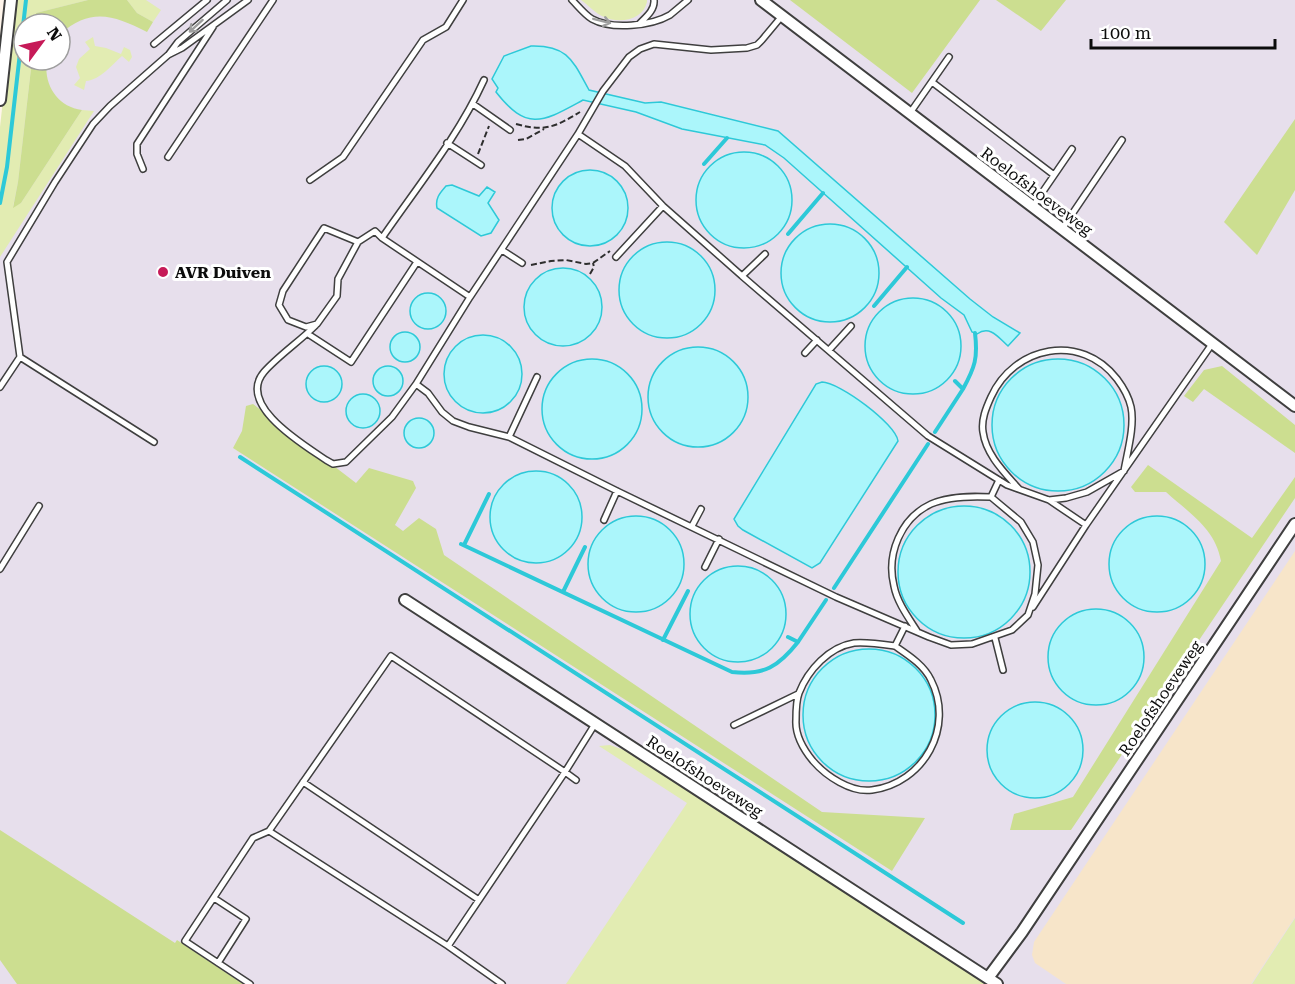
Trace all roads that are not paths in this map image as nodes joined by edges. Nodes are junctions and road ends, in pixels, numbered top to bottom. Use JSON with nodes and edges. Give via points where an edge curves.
{"nodes":[{"id":1,"x":11,"y":0,"type":"edge"},
{"id":2,"x":207,"y":0,"type":"edge"},
{"id":3,"x":227,"y":0,"type":"edge"},
{"id":4,"x":248,"y":0,"type":"edge"},
{"id":5,"x":273,"y":0,"type":"edge"},
{"id":6,"x":464,"y":0,"type":"edge"},
{"id":7,"x":572,"y":0,"type":"edge"},
{"id":8,"x":654,"y":0,"type":"edge"},
{"id":9,"x":688,"y":0,"type":"edge"},
{"id":10,"x":761,"y":0,"type":"edge"},
{"id":11,"x":782,"y":16,"type":"junction"},
{"id":12,"x":215,"y":23,"type":"junction"},
{"id":13,"x":639,"y":24,"type":"junction"},
{"id":14,"x":154,"y":44,"type":"dead end"},
{"id":15,"x":168,"y":55,"type":"junction"},
{"id":16,"x":949,"y":57,"type":"dead end"},
{"id":17,"x":484,"y":80,"type":"dead end"},
{"id":18,"x":932,"y":82,"type":"junction"},
{"id":19,"x":0,"y":100,"type":"edge"},
{"id":20,"x":473,"y":104,"type":"junction"},
{"id":21,"x":910,"y":113,"type":"junction"},
{"id":22,"x":510,"y":130,"type":"dead end"},
{"id":23,"x":578,"y":134,"type":"junction"},
{"id":24,"x":1122,"y":140,"type":"dead end"},
{"id":25,"x":447,"y":143,"type":"junction"},
{"id":26,"x":1072,"y":149,"type":"dead end"},
{"id":27,"x":168,"y":157,"type":"dead end"},
{"id":28,"x":481,"y":165,"type":"dead end"},
{"id":29,"x":143,"y":169,"type":"dead end"},
{"id":30,"x":1054,"y":175,"type":"junction"},
{"id":31,"x":310,"y":180,"type":"dead end"},
{"id":32,"x":663,"y":206,"type":"junction"},
{"id":33,"x":1033,"y":206,"type":"junction"},
{"id":34,"x":1062,"y":229,"type":"junction"},
{"id":35,"x":382,"y":238,"type":"junction"},
{"id":36,"x":358,"y":242,"type":"junction"},
{"id":37,"x":502,"y":250,"type":"junction"},
{"id":38,"x":765,"y":254,"type":"dead end"},
{"id":39,"x":616,"y":257,"type":"dead end"},
{"id":40,"x":417,"y":262,"type":"junction"},
{"id":41,"x":522,"y":263,"type":"road end"},
{"id":42,"x":742,"y":276,"type":"junction"},
{"id":43,"x":470,"y":297,"type":"junction"},
{"id":44,"x":317,"y":324,"type":"junction"},
{"id":45,"x":851,"y":326,"type":"dead end"},
{"id":46,"x":308,"y":334,"type":"junction"},
{"id":47,"x":817,"y":340,"type":"junction"},
{"id":48,"x":1213,"y":344,"type":"junction"},
{"id":49,"x":829,"y":350,"type":"junction"},
{"id":50,"x":805,"y":353,"type":"dead end"},
{"id":51,"x":20,"y":357,"type":"junction"},
{"id":52,"x":537,"y":377,"type":"dead end"},
{"id":53,"x":416,"y":384,"type":"junction"},
{"id":54,"x":0,"y":387,"type":"edge"},
{"id":55,"x":1295,"y":406,"type":"edge"},
{"id":56,"x":509,"y":437,"type":"junction"},
{"id":57,"x":154,"y":442,"type":"dead end"},
{"id":58,"x":1124,"y":471,"type":"junction"},
{"id":59,"x":999,"y":480,"type":"junction"},
{"id":60,"x":1019,"y":489,"type":"junction"},
{"id":61,"x":617,"y":491,"type":"junction"},
{"id":62,"x":991,"y":497,"type":"junction"},
{"id":63,"x":1049,"y":500,"type":"junction"},
{"id":64,"x":39,"y":506,"type":"dead end"},
{"id":65,"x":701,"y":509,"type":"dead end"},
{"id":66,"x":604,"y":520,"type":"dead end"},
{"id":67,"x":1295,"y":524,"type":"edge"},
{"id":68,"x":1086,"y":525,"type":"junction"},
{"id":69,"x":692,"y":526,"type":"junction"},
{"id":70,"x":720,"y":539,"type":"junction"},
{"id":71,"x":705,"y":567,"type":"dead end"},
{"id":72,"x":0,"y":569,"type":"edge"},
{"id":73,"x":405,"y":600,"type":"dead end"},
{"id":74,"x":1028,"y":615,"type":"junction"},
{"id":75,"x":904,"y":626,"type":"junction"},
{"id":76,"x":919,"y":633,"type":"junction"},
{"id":77,"x":995,"y":638,"type":"junction"},
{"id":78,"x":895,"y":646,"type":"junction"},
{"id":79,"x":1003,"y":670,"type":"dead end"},
{"id":80,"x":798,"y":694,"type":"junction"},
{"id":81,"x":596,"y":724,"type":"junction"},
{"id":82,"x":734,"y":725,"type":"dead end"},
{"id":83,"x":565,"y":772,"type":"junction"},
{"id":84,"x":576,"y":780,"type":"dead end"},
{"id":85,"x":303,"y":782,"type":"junction"},
{"id":86,"x":269,"y":831,"type":"junction"},
{"id":87,"x":214,"y":898,"type":"junction"},
{"id":88,"x":479,"y":900,"type":"junction"},
{"id":89,"x":448,"y":946,"type":"junction"},
{"id":90,"x":218,"y":963,"type":"junction"},
{"id":91,"x":993,"y":981,"type":"edge"},
{"id":92,"x":250,"y":984,"type":"edge"},
{"id":93,"x":502,"y":984,"type":"edge"}],
"edges":[{"from":1,"to":19,"type":"street"},
{"from":2,"to":14,"type":"lane"},
{"from":3,"to":15,"type":"lane","one_way":true},
{"from":4,"to":12,"type":"lane"},
{"from":5,"to":27,"type":"lane"},
{"from":6,"to":31,"type":"lane","via":[[446,27],[423,40],[343,157]]},
{"from":7,"to":13,"type":"lane","one_way":true,"via":[[591,19],[627,26]]},
{"from":8,"to":13,"type":"lane"},
{"from":9,"to":13,"type":"lane","via":[[669,15]]},
{"from":10,"to":11,"type":"street","name":"Roelofshoeveweg"},
{"from":11,"to":21,"type":"street","name":"Roelofshoeveweg"},
{"from":11,"to":23,"type":"lane","via":[[757,45],[747,48],[711,50],[654,44],[640,49],[603,91]]},
{"from":12,"to":15,"type":"lane"},
{"from":12,"to":29,"type":"lane","via":[[138,144]]},
{"from":15,"to":51,"type":"lane","via":[[93,124],[9,256],[7,274]]},
{"from":16,"to":18,"type":"lane"},
{"from":17,"to":20,"type":"lane"},
{"from":18,"to":21,"type":"lane"},
{"from":18,"to":30,"type":"lane"},
{"from":20,"to":22,"type":"lane"},
{"from":20,"to":25,"type":"lane"},
{"from":21,"to":33,"type":"street","name":"Roelofshoeveweg"},
{"from":23,"to":32,"type":"lane","via":[[625,166]]},
{"from":23,"to":37,"type":"lane"},
{"from":24,"to":34,"type":"lane"},
{"from":25,"to":28,"type":"lane"},
{"from":25,"to":35,"type":"lane"},
{"from":26,"to":30,"type":"lane"},
{"from":30,"to":33,"type":"lane"},
{"from":32,"to":39,"type":"lane"},
{"from":32,"to":42,"type":"lane"},
{"from":33,"to":34,"type":"street","name":"Roelofshoeveweg"},
{"from":34,"to":48,"type":"street","name":"Roelofshoeveweg"},
{"from":35,"to":36,"type":"lane","via":[[375,231]]},
{"from":35,"to":40,"type":"lane"},
{"from":36,"to":44,"type":"lane","via":[[339,279],[337,296]]},
{"from":36,"to":44,"type":"lane","via":[[324,228],[283,291],[279,305],[288,320],[306,327]]},
{"from":37,"to":41,"type":"lane"},
{"from":37,"to":43,"type":"lane"},
{"from":38,"to":42,"type":"lane"},
{"from":40,"to":43,"type":"lane"},
{"from":40,"to":46,"type":"lane","via":[[351,362]]},
{"from":42,"to":47,"type":"lane"},
{"from":43,"to":53,"type":"lane"},
{"from":44,"to":46,"type":"lane"},
{"from":45,"to":49,"type":"lane"},
{"from":46,"to":53,"type":"lane","via":[[263,372],[257,386],[268,414],[279,426],[333,464],[346,462],[358,451],[392,417]]},
{"from":47,"to":49,"type":"lane"},
{"from":47,"to":50,"type":"lane"},
{"from":48,"to":55,"type":"street","name":"Roelofshoeveweg"},
{"from":48,"to":58,"type":"lane"},
{"from":49,"to":59,"type":"lane","via":[[928,436]]},
{"from":51,"to":54,"type":"lane"},
{"from":51,"to":57,"type":"lane"},
{"from":52,"to":56,"type":"lane"},
{"from":53,"to":56,"type":"lane","via":[[453,421]]},
{"from":56,"to":61,"type":"lane"},
{"from":58,"to":60,"type":"lane","via":[[1131,408],[1122,387],[1107,367],[1089,355],[1048,351],[1027,358],[1008,371],[985,411],[982,432],[991,456]]},
{"from":58,"to":63,"type":"lane","via":[[1087,492]]},
{"from":58,"to":68,"type":"lane"},
{"from":59,"to":60,"type":"lane"},
{"from":59,"to":62,"type":"lane"},
{"from":60,"to":63,"type":"lane"},
{"from":61,"to":66,"type":"lane"},
{"from":61,"to":69,"type":"lane"},
{"from":62,"to":74,"type":"lane","via":[[1021,522],[1033,542],[1038,564]]},
{"from":62,"to":76,"type":"lane","via":[[963,497],[931,504],[910,519],[896,543],[891,564],[894,587]]},
{"from":63,"to":68,"type":"lane"},
{"from":64,"to":72,"type":"lane"},
{"from":65,"to":69,"type":"lane"},
{"from":67,"to":91,"type":"street","name":"Roelofshoeveweg","via":[[1028,922]]},
{"from":68,"to":74,"type":"lane"},
{"from":69,"to":70,"type":"lane"},
{"from":70,"to":71,"type":"lane"},
{"from":70,"to":75,"type":"lane"},
{"from":73,"to":81,"type":"street","name":"Roelofshoeveweg"},
{"from":74,"to":77,"type":"lane","via":[[1012,630]]},
{"from":75,"to":76,"type":"lane"},
{"from":75,"to":78,"type":"lane"},
{"from":76,"to":77,"type":"lane","via":[[951,645]]},
{"from":77,"to":79,"type":"lane"},
{"from":78,"to":80,"type":"lane","via":[[853,644],[833,650]]},
{"from":78,"to":80,"type":"lane","via":[[916,660],[931,679],[940,719],[932,748],[899,781],[871,790],[846,786],[823,773],[803,749],[796,724]]},
{"from":80,"to":82,"type":"lane"},
{"from":81,"to":83,"type":"lane"},
{"from":81,"to":91,"type":"street","name":"Roelofshoeveweg"},
{"from":83,"to":84,"type":"lane"},
{"from":83,"to":85,"type":"lane","via":[[390,656]]},
{"from":83,"to":88,"type":"lane"},
{"from":85,"to":86,"type":"lane"},
{"from":85,"to":88,"type":"lane"},
{"from":86,"to":87,"type":"lane","via":[[253,838]]},
{"from":86,"to":89,"type":"lane"},
{"from":87,"to":90,"type":"lane","via":[[246,919]]},
{"from":87,"to":90,"type":"lane","via":[[185,941]]},
{"from":88,"to":89,"type":"lane"},
{"from":89,"to":93,"type":"lane"},
{"from":90,"to":92,"type":"lane"}]}
